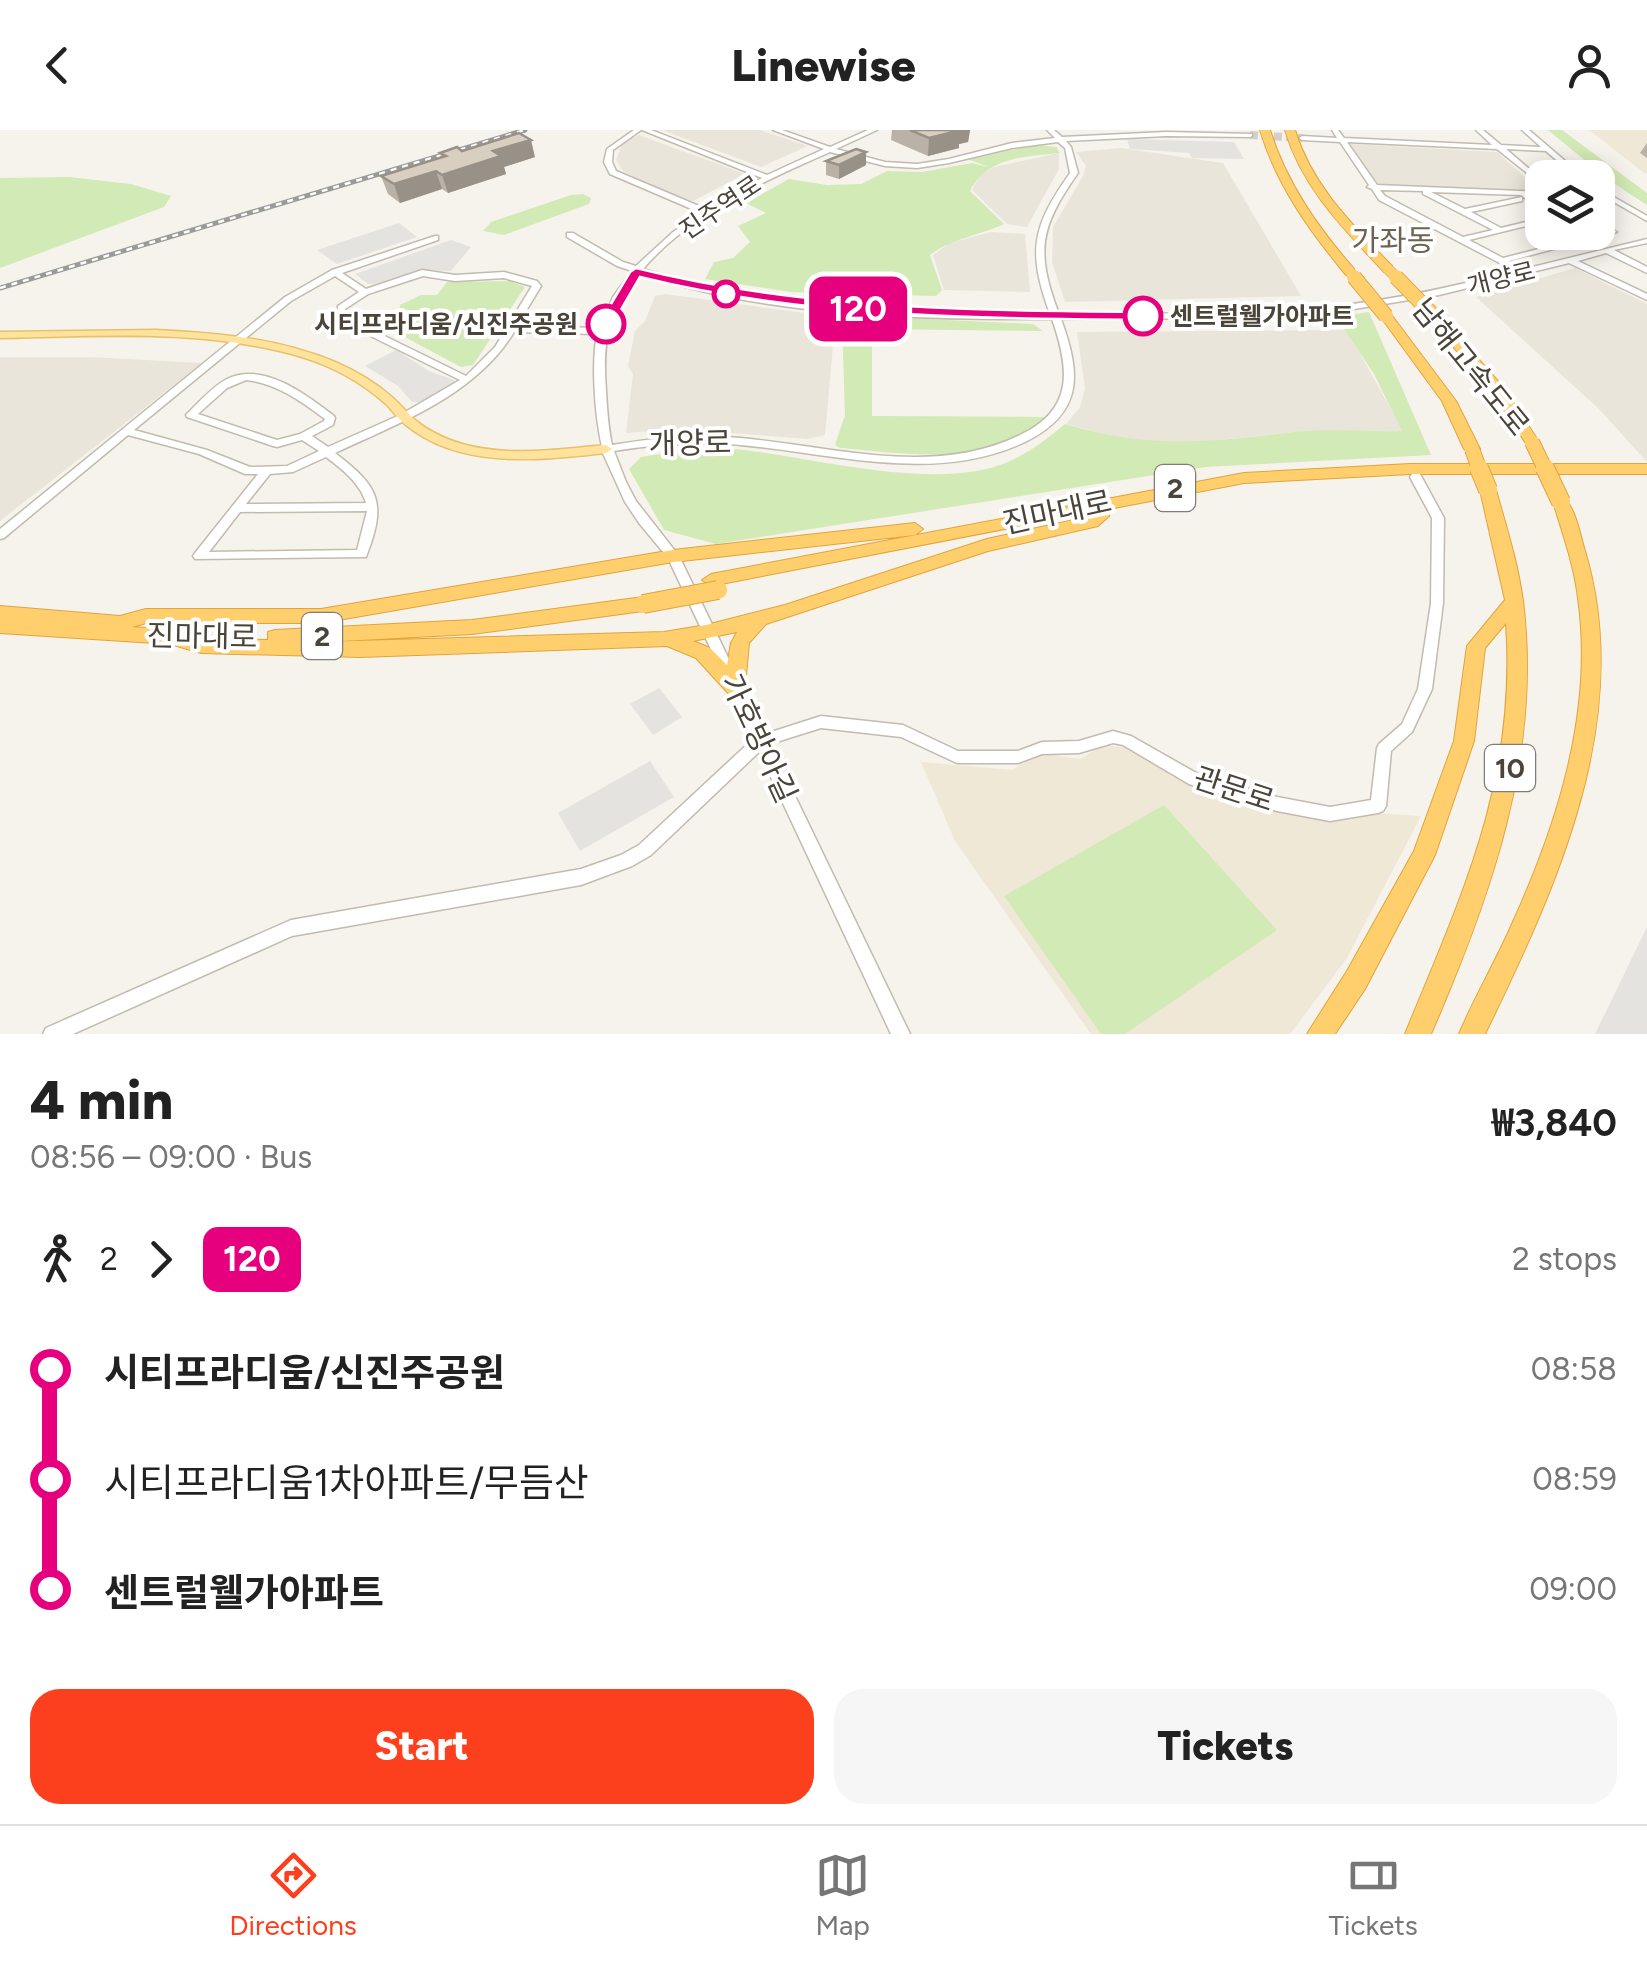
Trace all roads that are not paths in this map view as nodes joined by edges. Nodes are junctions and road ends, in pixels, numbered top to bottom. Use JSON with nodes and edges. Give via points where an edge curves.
{"nodes":[{"id":1,"x":638,"y":130,"type":"edge"},
{"id":2,"x":646,"y":130,"type":"edge"},
{"id":3,"x":776,"y":130,"type":"edge"},
{"id":4,"x":810,"y":130,"type":"edge"},
{"id":5,"x":874,"y":130,"type":"edge"},
{"id":6,"x":1050,"y":130,"type":"edge"},
{"id":7,"x":1265,"y":130,"type":"edge"},
{"id":8,"x":1290,"y":130,"type":"edge"},
{"id":9,"x":1335,"y":130,"type":"edge"},
{"id":10,"x":1382,"y":130,"type":"edge"},
{"id":11,"x":1416,"y":130,"type":"edge"},
{"id":12,"x":1479,"y":130,"type":"edge"},
{"id":13,"x":1525,"y":130,"type":"edge"},
{"id":14,"x":1223,"y":132,"type":"edge"},
{"id":15,"x":1019,"y":134,"type":"dead end"},
{"id":16,"x":1250,"y":135,"type":"dead end"},
{"id":17,"x":795,"y":136,"type":"junction"},
{"id":18,"x":1302,"y":138,"type":"dead end"},
{"id":19,"x":1458,"y":138,"type":"dead end"},
{"id":20,"x":1063,"y":140,"type":"junction"},
{"id":21,"x":1341,"y":140,"type":"junction"},
{"id":22,"x":1390,"y":142,"type":"junction"},
{"id":23,"x":1026,"y":143,"type":"junction"},
{"id":24,"x":1427,"y":143,"type":"junction"},
{"id":25,"x":1465,"y":145,"type":"junction"},
{"id":26,"x":1496,"y":147,"type":"junction"},
{"id":27,"x":830,"y":148,"type":"junction"},
{"id":28,"x":1545,"y":148,"type":"junction"},
{"id":29,"x":1560,"y":160,"type":"edge"},
{"id":30,"x":1525,"y":170,"type":"edge"},
{"id":31,"x":765,"y":177,"type":"junction"},
{"id":32,"x":1372,"y":187,"type":"junction"},
{"id":33,"x":1420,"y":189,"type":"junction"},
{"id":34,"x":1524,"y":195,"type":"joint"},
{"id":35,"x":1615,"y":200,"type":"edge"},
{"id":36,"x":704,"y":211,"type":"junction"},
{"id":37,"x":1462,"y":212,"type":"junction"},
{"id":38,"x":1647,"y":219,"type":"edge"},
{"id":39,"x":1525,"y":224,"type":"edge"},
{"id":40,"x":1499,"y":230,"type":"junction"},
{"id":41,"x":570,"y":235,"type":"dead end"},
{"id":42,"x":436,"y":238,"type":"dead end"},
{"id":43,"x":1461,"y":240,"type":"junction"},
{"id":44,"x":1644,"y":243,"type":"edge"},
{"id":45,"x":1615,"y":248,"type":"edge"},
{"id":46,"x":1546,"y":250,"type":"edge"},
{"id":47,"x":1607,"y":250,"type":"joint"},
{"id":48,"x":1570,"y":260,"type":"junction"},
{"id":49,"x":1502,"y":261,"type":"junction"},
{"id":50,"x":1647,"y":270,"type":"edge"},
{"id":51,"x":335,"y":272,"type":"junction"},
{"id":52,"x":636,"y":272,"type":"junction"},
{"id":53,"x":1522,"y":272,"type":"junction"},
{"id":54,"x":366,"y":292,"type":"junction"},
{"id":55,"x":1647,"y":297,"type":"edge"},
{"id":56,"x":1054,"y":317,"type":"junction"},
{"id":57,"x":510,"y":329,"type":"junction"},
{"id":58,"x":602,"y":331,"type":"junction"},
{"id":59,"x":0,"y":335,"type":"edge"},
{"id":60,"x":237,"y":341,"type":"junction"},
{"id":61,"x":467,"y":380,"type":"junction"},
{"id":62,"x":404,"y":418,"type":"junction"},
{"id":63,"x":128,"y":432,"type":"junction"},
{"id":64,"x":304,"y":436,"type":"junction"},
{"id":65,"x":606,"y":449,"type":"junction"},
{"id":66,"x":327,"y":452,"type":"junction"},
{"id":67,"x":1647,"y":469,"type":"edge"},
{"id":68,"x":268,"y":470,"type":"junction"},
{"id":69,"x":1416,"y":477,"type":"junction"},
{"id":70,"x":1647,"y":478,"type":"edge"},
{"id":71,"x":373,"y":507,"type":"junction"},
{"id":72,"x":237,"y":508,"type":"junction"},
{"id":73,"x":1103,"y":512,"type":"junction"},
{"id":74,"x":1038,"y":516,"type":"junction"},
{"id":75,"x":0,"y":535,"type":"edge"},
{"id":76,"x":673,"y":556,"type":"junction"},
{"id":77,"x":715,"y":585,"type":"junction"},
{"id":78,"x":641,"y":599,"type":"junction"},
{"id":79,"x":1514,"y":602,"type":"junction"},
{"id":80,"x":0,"y":613,"type":"edge"},
{"id":81,"x":768,"y":619,"type":"junction"},
{"id":82,"x":118,"y":623,"type":"junction"},
{"id":83,"x":0,"y":626,"type":"edge"},
{"id":84,"x":710,"y":633,"type":"junction"},
{"id":85,"x":172,"y":637,"type":"junction"},
{"id":86,"x":664,"y":639,"type":"junction"},
{"id":87,"x":735,"y":687,"type":"junction"},
{"id":88,"x":761,"y":741,"type":"junction"},
{"id":89,"x":52,"y":1034,"type":"edge"},
{"id":90,"x":902,"y":1034,"type":"edge"},
{"id":91,"x":1320,"y":1034,"type":"edge"},
{"id":92,"x":1418,"y":1034,"type":"edge"},
{"id":93,"x":1472,"y":1034,"type":"edge"}],
"edges":[{"from":1,"to":36,"type":"street","via":[[610,150],[613,172]]},
{"from":2,"to":31,"type":"street"},
{"from":3,"to":17,"type":"street"},
{"from":4,"to":17,"type":"street"},
{"from":5,"to":27,"type":"street","name":"진주역로"},
{"from":6,"to":20,"type":"street"},
{"from":7,"to":79,"type":"highway","name":"남해고속도로","number":"10","bridge":true,"via":[[1302,211],[1449,401],[1488,490]]},
{"from":8,"to":93,"type":"highway","name":"남해고속도로","number":"10","bridge":true,"via":[[1321,189],[1499,392],[1532,442],[1562,502],[1590,612],[1591,683],[1566,818],[1547,877]]},
{"from":9,"to":21,"type":"street"},
{"from":10,"to":22,"type":"street"},
{"from":11,"to":24,"type":"street"},
{"from":12,"to":26,"type":"street"},
{"from":13,"to":28,"type":"street"},
{"from":14,"to":16,"type":"street"},
{"from":14,"to":20,"type":"street"},
{"from":15,"to":23,"type":"street"},
{"from":17,"to":27,"type":"street"},
{"from":18,"to":21,"type":"street"},
{"from":19,"to":25,"type":"street"},
{"from":20,"to":23,"type":"street"},
{"from":20,"to":56,"type":"street","name":"개양로","via":[[1074,173],[1042,226],[1039,256]]},
{"from":21,"to":22,"type":"street"},
{"from":21,"to":32,"type":"street"},
{"from":22,"to":24,"type":"street"},
{"from":23,"to":27,"type":"street","via":[[926,166],[886,164]]},
{"from":24,"to":25,"type":"street"},
{"from":25,"to":26,"type":"street"},
{"from":26,"to":28,"type":"street"},
{"from":26,"to":30,"type":"street"},
{"from":27,"to":31,"type":"street","name":"진주역로"},
{"from":28,"to":29,"type":"street"},
{"from":31,"to":36,"type":"street","name":"진주역로"},
{"from":32,"to":33,"type":"street"},
{"from":32,"to":43,"type":"street"},
{"from":33,"to":34,"type":"street"},
{"from":33,"to":37,"type":"street"},
{"from":34,"to":37,"type":"street"},
{"from":35,"to":38,"type":"street"},
{"from":36,"to":52,"type":"street","name":"진주역로"},
{"from":37,"to":40,"type":"street"},
{"from":39,"to":40,"type":"street"},
{"from":40,"to":43,"type":"street"},
{"from":41,"to":52,"type":"street"},
{"from":42,"to":51,"type":"street"},
{"from":43,"to":49,"type":"street"},
{"from":44,"to":45,"type":"street","name":"개양로"},
{"from":46,"to":49,"type":"street"},
{"from":47,"to":48,"type":"street","name":"개양로"},
{"from":47,"to":50,"type":"street"},
{"from":48,"to":53,"type":"street","name":"개양로"},
{"from":48,"to":55,"type":"street"},
{"from":49,"to":53,"type":"street"},
{"from":51,"to":54,"type":"street"},
{"from":51,"to":60,"type":"street"},
{"from":52,"to":56,"type":"street","via":[[781,302]]},
{"from":52,"to":58,"type":"street","name":"진주역로"},
{"from":53,"to":56,"type":"street","name":"개양로","via":[[1394,301],[1282,314]]},
{"from":54,"to":57,"type":"street","via":[[422,274],[524,279],[537,286]]},
{"from":54,"to":61,"type":"street","via":[[341,308],[344,322]]},
{"from":56,"to":65,"type":"street","name":"개양로","via":[[1073,373],[1066,406],[1049,424],[996,453],[947,461],[672,438]]},
{"from":57,"to":58,"type":"street"},
{"from":57,"to":61,"type":"street"},
{"from":58,"to":65,"type":"street","name":"진주역로"},
{"from":59,"to":60,"type":"main road","name":"개양로","via":[[177,334]]},
{"from":60,"to":62,"type":"main road","name":"개양로","via":[[332,363],[372,386]]},
{"from":60,"to":63,"type":"street"},
{"from":61,"to":62,"type":"street"},
{"from":62,"to":65,"type":"main road","name":"개양로","via":[[470,451],[505,456]]},
{"from":62,"to":66,"type":"street"},
{"from":63,"to":68,"type":"street","via":[[249,472]]},
{"from":63,"to":75,"type":"street"},
{"from":64,"to":64,"type":"street","via":[[277,444],[191,416],[245,376],[304,398],[330,418]]},
{"from":64,"to":66,"type":"street"},
{"from":65,"to":76,"type":"street","name":"가호방아길","via":[[624,496]]},
{"from":66,"to":68,"type":"street"},
{"from":66,"to":71,"type":"street","via":[[370,490]]},
{"from":67,"to":74,"type":"highway","name":"진마대로","number":"2","via":[[1286,474]]},
{"from":68,"to":72,"type":"street"},
{"from":69,"to":70,"type":"highway","name":"진마대로","number":"2"},
{"from":69,"to":73,"type":"highway","name":"진마대로","number":"2","via":[[1250,487]]},
{"from":69,"to":88,"type":"street","name":"관문로","via":[[1438,518],[1438,603],[1425,689],[1407,728],[1384,748],[1378,806],[1330,814],[1277,804],[1194,780],[1113,737],[1018,757],[957,757],[903,732],[822,722]]},
{"from":71,"to":72,"type":"street"},
{"from":71,"to":72,"type":"street","via":[[362,554],[199,556]]},
{"from":73,"to":77,"type":"highway","name":"진마대로","number":"2"},
{"from":73,"to":81,"type":"highway","via":[[1092,522],[986,545]]},
{"from":74,"to":76,"type":"highway"},
{"from":74,"to":77,"type":"highway","name":"진마대로","number":"2"},
{"from":76,"to":82,"type":"highway","via":[[321,616],[146,616]]},
{"from":76,"to":84,"type":"street","name":"가호방아길"},
{"from":77,"to":78,"type":"highway","number":"2","bridge":true},
{"from":78,"to":82,"type":"highway","name":"진마대로","number":"2","via":[[374,623]]},
{"from":78,"to":85,"type":"highway","name":"진마대로","number":"2","via":[[472,627]]},
{"from":79,"to":91,"type":"highway","via":[[1476,646],[1464,741],[1424,854]]},
{"from":79,"to":92,"type":"highway","name":"남해고속도로","number":"10","via":[[1516,727],[1508,784],[1488,863]]},
{"from":80,"to":82,"type":"highway","name":"진마대로","number":"2"},
{"from":81,"to":84,"type":"highway"},
{"from":81,"to":87,"type":"highway","via":[[741,636]]},
{"from":83,"to":85,"type":"highway","name":"진마대로","number":"2"},
{"from":84,"to":86,"type":"highway"},
{"from":84,"to":87,"type":"street","name":"가호방아길"},
{"from":85,"to":86,"type":"highway","via":[[200,646],[360,650]]},
{"from":86,"to":87,"type":"highway","via":[[703,653]]},
{"from":87,"to":88,"type":"street","name":"가호방아길"},
{"from":88,"to":89,"type":"street","via":[[668,833],[626,861],[582,877],[291,928]]},
{"from":88,"to":90,"type":"street","name":"가호방아길"}]}
